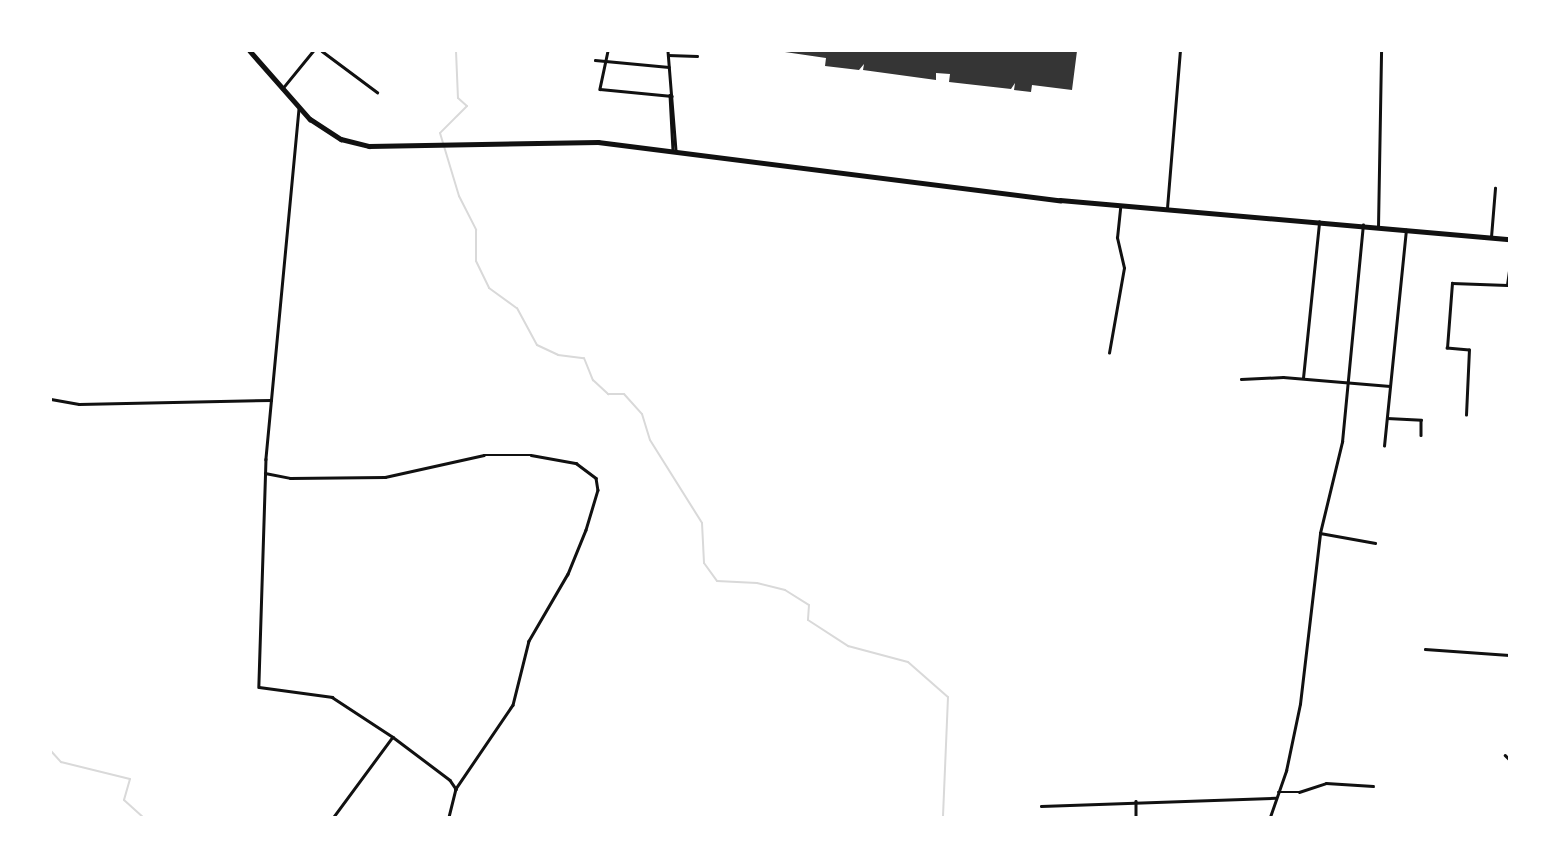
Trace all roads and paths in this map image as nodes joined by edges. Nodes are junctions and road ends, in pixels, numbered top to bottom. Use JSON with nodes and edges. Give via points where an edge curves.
{"nodes":[{"id":1,"x":250,"y":51,"type":"edge"},
{"id":2,"x":313,"y":51,"type":"edge"},
{"id":3,"x":322,"y":51,"type":"edge"},
{"id":4,"x":608,"y":51,"type":"edge"},
{"id":5,"x":1180,"y":51,"type":"edge"},
{"id":6,"x":1381,"y":51,"type":"edge"},
{"id":7,"x":668,"y":53,"type":"edge"},
{"id":8,"x":696,"y":55,"type":"dead end"},
{"id":9,"x":595,"y":60,"type":"dead end"},
{"id":10,"x":606,"y":61,"type":"junction"},
{"id":11,"x":669,"y":67,"type":"junction"},
{"id":12,"x":282,"y":89,"type":"junction"},
{"id":13,"x":377,"y":92,"type":"dead end"},
{"id":14,"x":671,"y":95,"type":"junction"},
{"id":15,"x":299,"y":108,"type":"junction"},
{"id":16,"x":675,"y":150,"type":"junction"},
{"id":17,"x":1494,"y":188,"type":"dead end"},
{"id":18,"x":1121,"y":204,"type":"junction"},
{"id":19,"x":1167,"y":208,"type":"junction"},
{"id":20,"x":1319,"y":222,"type":"junction"},
{"id":21,"x":1363,"y":225,"type":"junction"},
{"id":22,"x":1378,"y":227,"type":"junction"},
{"id":23,"x":1406,"y":230,"type":"junction"},
{"id":24,"x":1491,"y":237,"type":"junction"},
{"id":25,"x":1509,"y":239,"type":"edge"},
{"id":26,"x":1509,"y":271,"type":"edge"},
{"id":27,"x":1109,"y":353,"type":"dead end"},
{"id":28,"x":1303,"y":378,"type":"junction"},
{"id":29,"x":1241,"y":379,"type":"dead end"},
{"id":30,"x":1347,"y":381,"type":"junction"},
{"id":31,"x":1390,"y":386,"type":"junction"},
{"id":32,"x":51,"y":400,"type":"edge"},
{"id":33,"x":271,"y":400,"type":"junction"},
{"id":34,"x":1466,"y":415,"type":"dead end"},
{"id":35,"x":1387,"y":418,"type":"junction"},
{"id":36,"x":1421,"y":435,"type":"dead end"},
{"id":37,"x":1384,"y":446,"type":"dead end"},
{"id":38,"x":265,"y":473,"type":"junction"},
{"id":39,"x":1320,"y":533,"type":"junction"},
{"id":40,"x":1376,"y":542,"type":"dead end"},
{"id":41,"x":1425,"y":649,"type":"dead end"},
{"id":42,"x":1509,"y":655,"type":"edge"},
{"id":43,"x":393,"y":737,"type":"junction"},
{"id":44,"x":1505,"y":755,"type":"dead end"},
{"id":45,"x":1509,"y":760,"type":"edge"},
{"id":46,"x":1373,"y":786,"type":"dead end"},
{"id":47,"x":456,"y":789,"type":"junction"},
{"id":48,"x":1278,"y":792,"type":"junction"},
{"id":49,"x":1275,"y":798,"type":"junction"},
{"id":50,"x":1136,"y":801,"type":"junction"},
{"id":51,"x":1041,"y":806,"type":"dead end"},
{"id":52,"x":334,"y":817,"type":"edge"},
{"id":53,"x":449,"y":817,"type":"edge"},
{"id":54,"x":1136,"y":817,"type":"edge"},
{"id":55,"x":1270,"y":817,"type":"edge"}],
"edges":[{"from":1,"to":12,"type":"main road"},
{"from":2,"to":12,"type":"street"},
{"from":3,"to":13,"type":"street"},
{"from":4,"to":10,"type":"street"},
{"from":5,"to":19,"type":"street"},
{"from":6,"to":22,"type":"street"},
{"from":7,"to":8,"type":"street"},
{"from":7,"to":11,"type":"street"},
{"from":9,"to":10,"type":"street"},
{"from":10,"to":11,"type":"street"},
{"from":10,"to":14,"type":"street","via":[[600,89]]},
{"from":11,"to":14,"type":"street"},
{"from":12,"to":15,"type":"main road"},
{"from":14,"to":16,"type":"street"},
{"from":15,"to":16,"type":"main road","via":[[341,139],[377,147],[564,140]]},
{"from":15,"to":33,"type":"street"},
{"from":16,"to":18,"type":"main road"},
{"from":17,"to":24,"type":"street"},
{"from":18,"to":19,"type":"main road"},
{"from":18,"to":27,"type":"street","via":[[1117,239],[1124,268]]},
{"from":19,"to":20,"type":"main road"},
{"from":20,"to":21,"type":"main road"},
{"from":20,"to":28,"type":"street"},
{"from":21,"to":22,"type":"main road"},
{"from":21,"to":30,"type":"street"},
{"from":22,"to":23,"type":"main road"},
{"from":23,"to":24,"type":"main road"},
{"from":23,"to":31,"type":"street"},
{"from":24,"to":25,"type":"main road"},
{"from":26,"to":34,"type":"street","via":[[1507,285],[1452,283],[1447,348],[1469,350]]},
{"from":28,"to":29,"type":"street"},
{"from":28,"to":30,"type":"street"},
{"from":30,"to":31,"type":"street"},
{"from":30,"to":39,"type":"street","via":[[1342,442]]},
{"from":31,"to":35,"type":"street"},
{"from":32,"to":33,"type":"street","via":[[79,404]]},
{"from":33,"to":38,"type":"street"},
{"from":35,"to":36,"type":"street","via":[[1422,421]]},
{"from":35,"to":37,"type":"street"},
{"from":38,"to":43,"type":"street","via":[[258,687],[332,696]]},
{"from":38,"to":47,"type":"street","via":[[290,478],[385,477],[484,455],[531,455],[576,463],[596,478],[596,501],[586,530],[568,574],[529,641],[513,705]]},
{"from":39,"to":40,"type":"street"},
{"from":39,"to":48,"type":"street","via":[[1300,704]]},
{"from":41,"to":42,"type":"street"},
{"from":43,"to":47,"type":"street"},
{"from":43,"to":52,"type":"street"},
{"from":44,"to":45,"type":"street"},
{"from":46,"to":48,"type":"street","via":[[1326,783],[1299,792]]},
{"from":47,"to":53,"type":"street"},
{"from":48,"to":49,"type":"street"},
{"from":49,"to":50,"type":"street"},
{"from":49,"to":55,"type":"street"},
{"from":50,"to":51,"type":"street"},
{"from":50,"to":54,"type":"street"}]}
